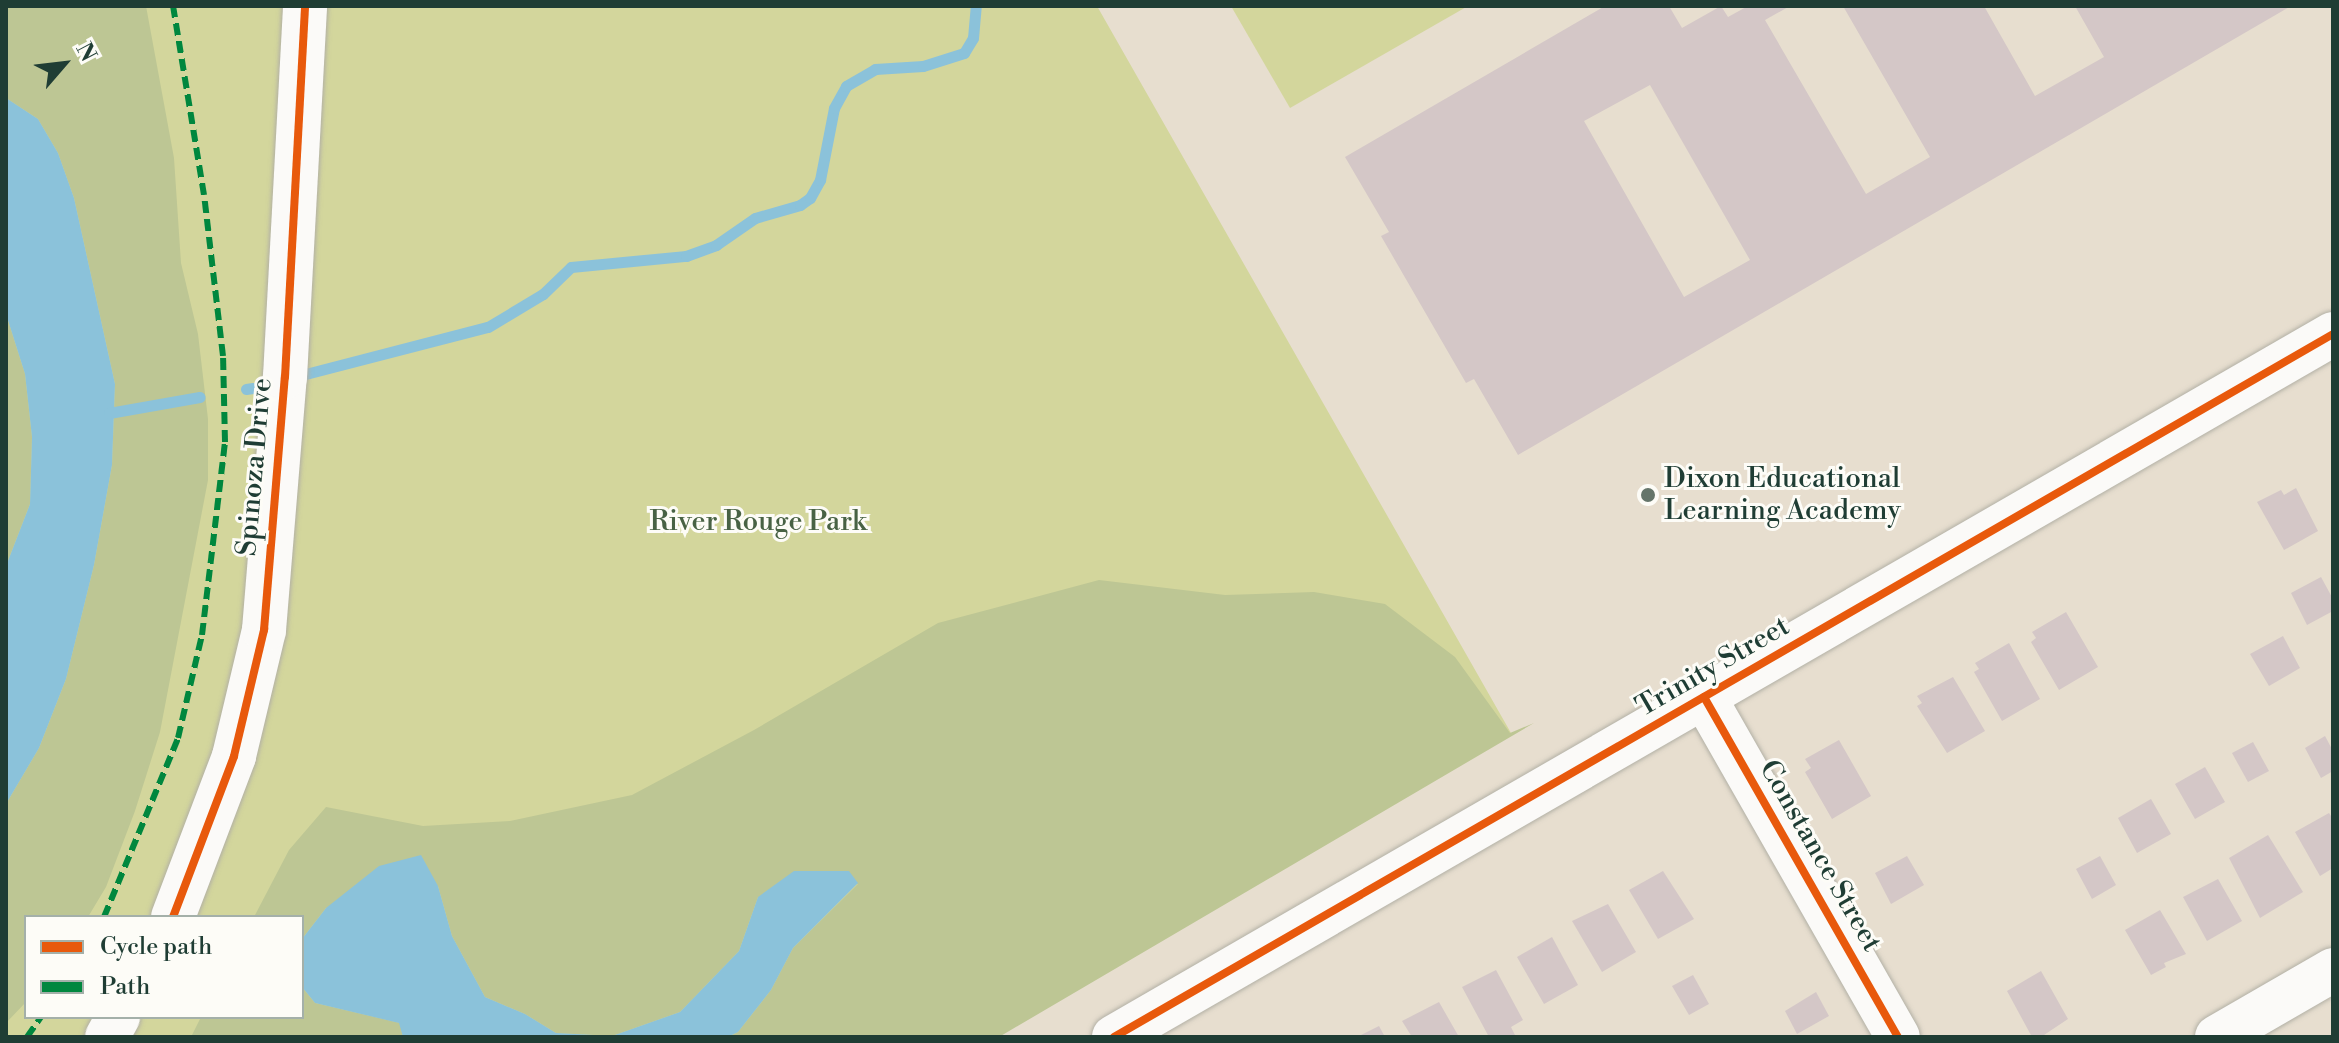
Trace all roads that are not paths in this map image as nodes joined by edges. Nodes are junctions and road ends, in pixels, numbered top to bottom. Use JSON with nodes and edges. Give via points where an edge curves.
{"nodes":[{"id":1,"x":305,"y":6,"type":"edge"},
{"id":2,"x":2333,"y":334,"type":"edge"},
{"id":3,"x":1704,"y":697,"type":"junction"},
{"id":4,"x":174,"y":915,"type":"edge"},
{"id":5,"x":2333,"y":970,"type":"edge"},
{"id":6,"x":117,"y":1019,"type":"edge"},
{"id":7,"x":107,"y":1037,"type":"edge"},
{"id":8,"x":1114,"y":1037,"type":"edge"},
{"id":9,"x":1898,"y":1037,"type":"edge"},
{"id":10,"x":2217,"y":1037,"type":"edge"}],
"edges":[{"from":1,"to":4,"type":"street","name":"Spinoza Drive","via":[[285,377],[264,630],[234,756]]},
{"from":2,"to":3,"type":"street","name":"Trinity Street"},
{"from":3,"to":8,"type":"street","name":"Trinity Street"},
{"from":3,"to":9,"type":"street","name":"Constance Street"},
{"from":5,"to":10,"type":"street"},
{"from":6,"to":7,"type":"street"}]}
